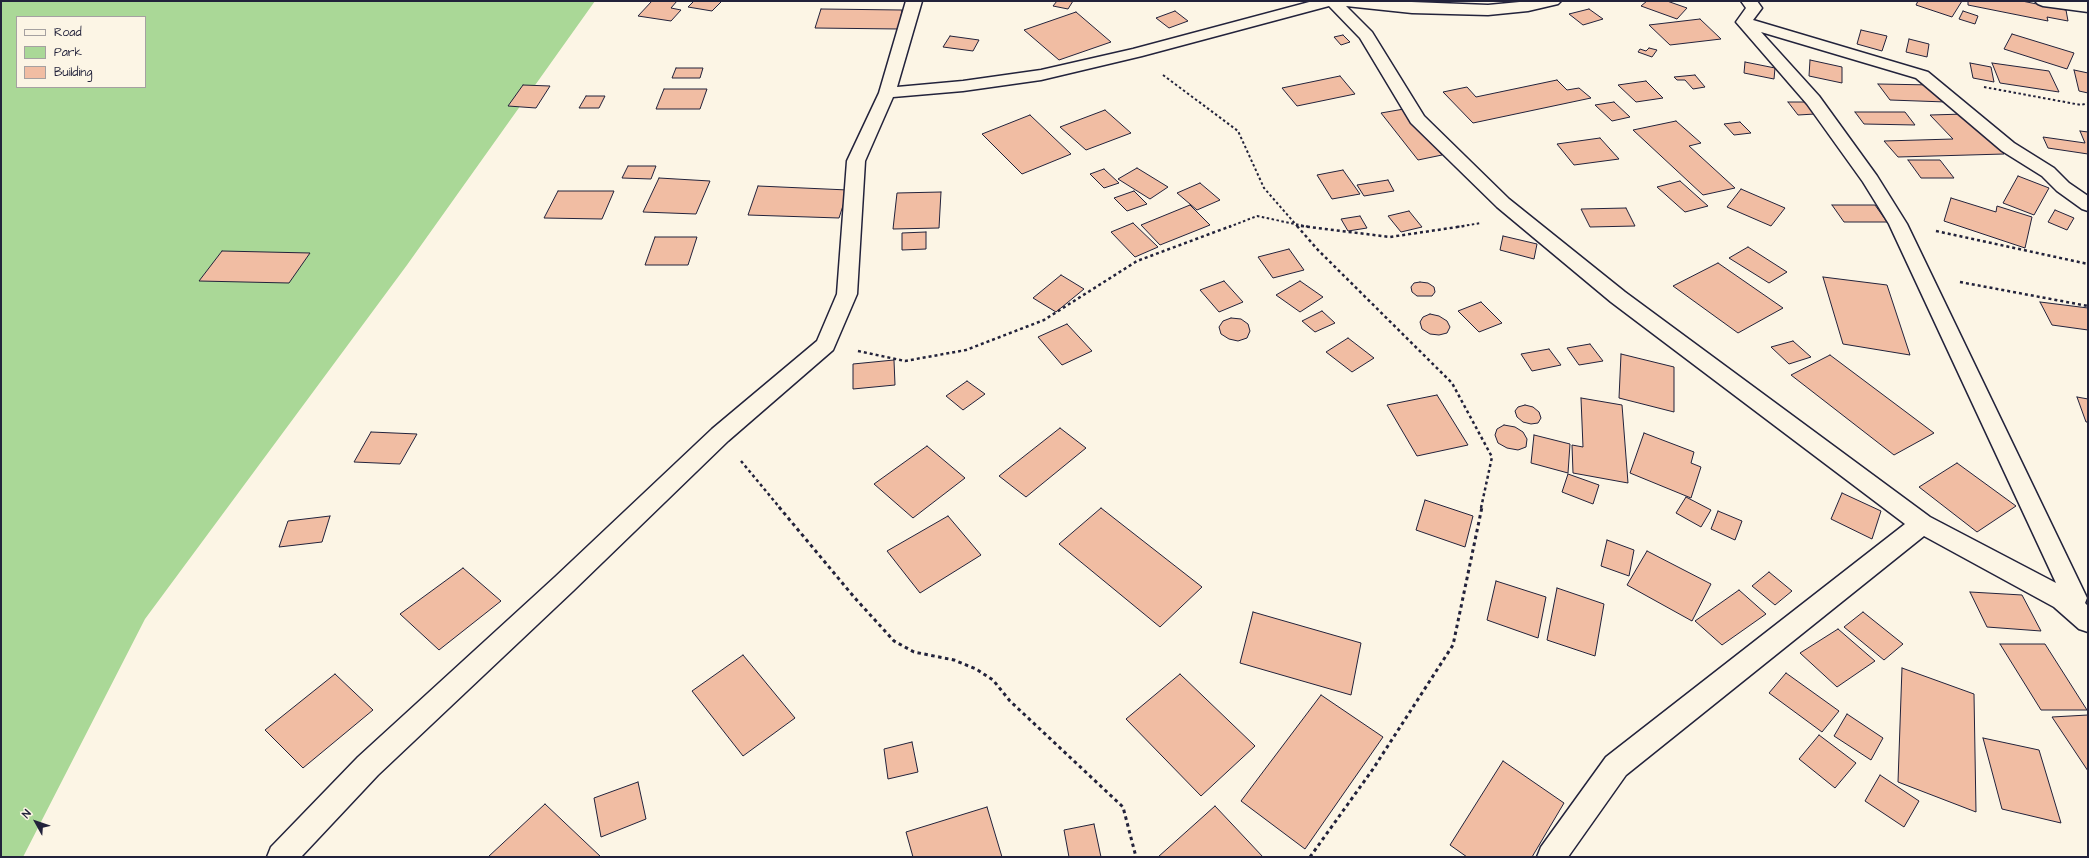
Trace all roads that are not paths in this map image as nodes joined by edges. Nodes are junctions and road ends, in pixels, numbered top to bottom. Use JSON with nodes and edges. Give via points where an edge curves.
{"nodes":[{"id":1,"x":914,"y":1,"type":"edge"},
{"id":2,"x":1331,"y":1,"type":"edge"},
{"id":3,"x":1337,"y":1,"type":"edge"},
{"id":4,"x":1553,"y":1,"type":"edge"},
{"id":5,"x":1749,"y":1,"type":"edge"},
{"id":6,"x":2043,"y":1,"type":"edge"},
{"id":7,"x":2088,"y":7,"type":"edge"},
{"id":8,"x":1744,"y":22,"type":"junction"},
{"id":9,"x":887,"y":93,"type":"junction"},
{"id":10,"x":2088,"y":206,"type":"edge"},
{"id":11,"x":1922,"y":524,"type":"junction"},
{"id":12,"x":2075,"y":597,"type":"edge"},
{"id":13,"x":2088,"y":621,"type":"edge"},
{"id":14,"x":281,"y":857,"type":"edge"},
{"id":15,"x":1551,"y":857,"type":"edge"}],
"edges":[{"from":1,"to":9,"type":"street"},
{"from":2,"to":9,"type":"street","via":[[1136,53],[1041,75]]},
{"from":2,"to":11,"type":"street","via":[[1366,35],[1417,119],[1503,203],[1618,297]]},
{"from":3,"to":4,"type":"street","via":[[1412,8],[1488,10]]},
{"from":5,"to":8,"type":"street","via":[[1754,8]]},
{"from":6,"to":7,"type":"street"},
{"from":8,"to":10,"type":"street","via":[[1922,75],[2008,147],[2048,172],[2063,188]]},
{"from":8,"to":12,"type":"street","via":[[1813,100],[1871,180],[1898,224]]},
{"from":9,"to":14,"type":"street","via":[[856,161],[847,294],[826,345],[720,435],[559,590],[368,766]]},
{"from":11,"to":12,"type":"street"},
{"from":11,"to":15,"type":"street","via":[[1616,766]]},
{"from":12,"to":13,"type":"street"}]}
